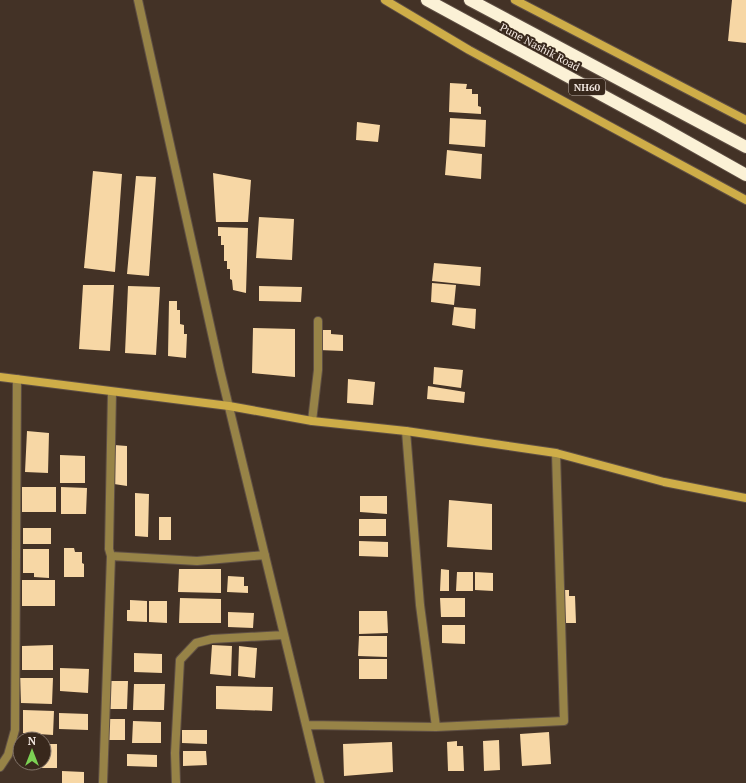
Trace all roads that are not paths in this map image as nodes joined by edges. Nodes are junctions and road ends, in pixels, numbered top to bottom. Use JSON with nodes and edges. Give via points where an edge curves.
{"nodes":[{"id":1,"x":138,"y":0,"type":"edge"},
{"id":2,"x":385,"y":0,"type":"edge"},
{"id":3,"x":427,"y":0,"type":"edge"},
{"id":4,"x":470,"y":0,"type":"edge"},
{"id":5,"x":515,"y":0,"type":"edge"},
{"id":6,"x":746,"y":120,"type":"edge"},
{"id":7,"x":746,"y":147,"type":"edge"},
{"id":8,"x":746,"y":175,"type":"edge"},
{"id":9,"x":746,"y":200,"type":"edge"},
{"id":10,"x":318,"y":321,"type":"dead end"},
{"id":11,"x":0,"y":377,"type":"edge"},
{"id":12,"x":17,"y":379,"type":"junction"},
{"id":13,"x":112,"y":392,"type":"junction"},
{"id":14,"x":229,"y":406,"type":"junction"},
{"id":15,"x":312,"y":421,"type":"junction"},
{"id":16,"x":406,"y":431,"type":"junction"},
{"id":17,"x":556,"y":453,"type":"junction"},
{"id":18,"x":746,"y":498,"type":"edge"},
{"id":19,"x":265,"y":555,"type":"junction"},
{"id":20,"x":111,"y":556,"type":"junction"},
{"id":21,"x":284,"y":635,"type":"junction"},
{"id":22,"x":306,"y":725,"type":"junction"},
{"id":23,"x":436,"y":727,"type":"junction"},
{"id":24,"x":0,"y":767,"type":"edge"},
{"id":25,"x":103,"y":783,"type":"edge"},
{"id":26,"x":176,"y":783,"type":"edge"},
{"id":27,"x":320,"y":783,"type":"edge"}],
"edges":[{"from":1,"to":14,"type":"street"},
{"from":2,"to":9,"type":"street","via":[[469,50]]},
{"from":3,"to":8,"type":"highway","name":"Pune Nashik Road","number":"NH60"},
{"from":4,"to":7,"type":"highway","name":"Pune Nashik Road","number":"NH60"},
{"from":5,"to":6,"type":"street"},
{"from":10,"to":15,"type":"street","via":[[318,370]]},
{"from":11,"to":12,"type":"street"},
{"from":12,"to":13,"type":"street"},
{"from":12,"to":24,"type":"street","via":[[15,730],[8,755]]},
{"from":13,"to":14,"type":"street"},
{"from":13,"to":20,"type":"street","via":[[109,548]]},
{"from":14,"to":15,"type":"street"},
{"from":14,"to":19,"type":"street"},
{"from":15,"to":16,"type":"street"},
{"from":16,"to":17,"type":"street"},
{"from":16,"to":23,"type":"street","via":[[420,605]]},
{"from":17,"to":18,"type":"street","via":[[664,482]]},
{"from":17,"to":23,"type":"street","via":[[564,721]]},
{"from":19,"to":20,"type":"street","via":[[197,561]]},
{"from":19,"to":21,"type":"street"},
{"from":20,"to":25,"type":"street"},
{"from":21,"to":22,"type":"street"},
{"from":21,"to":26,"type":"street","via":[[212,639],[196,643],[180,660]]},
{"from":22,"to":23,"type":"street"},
{"from":22,"to":27,"type":"street"}]}
